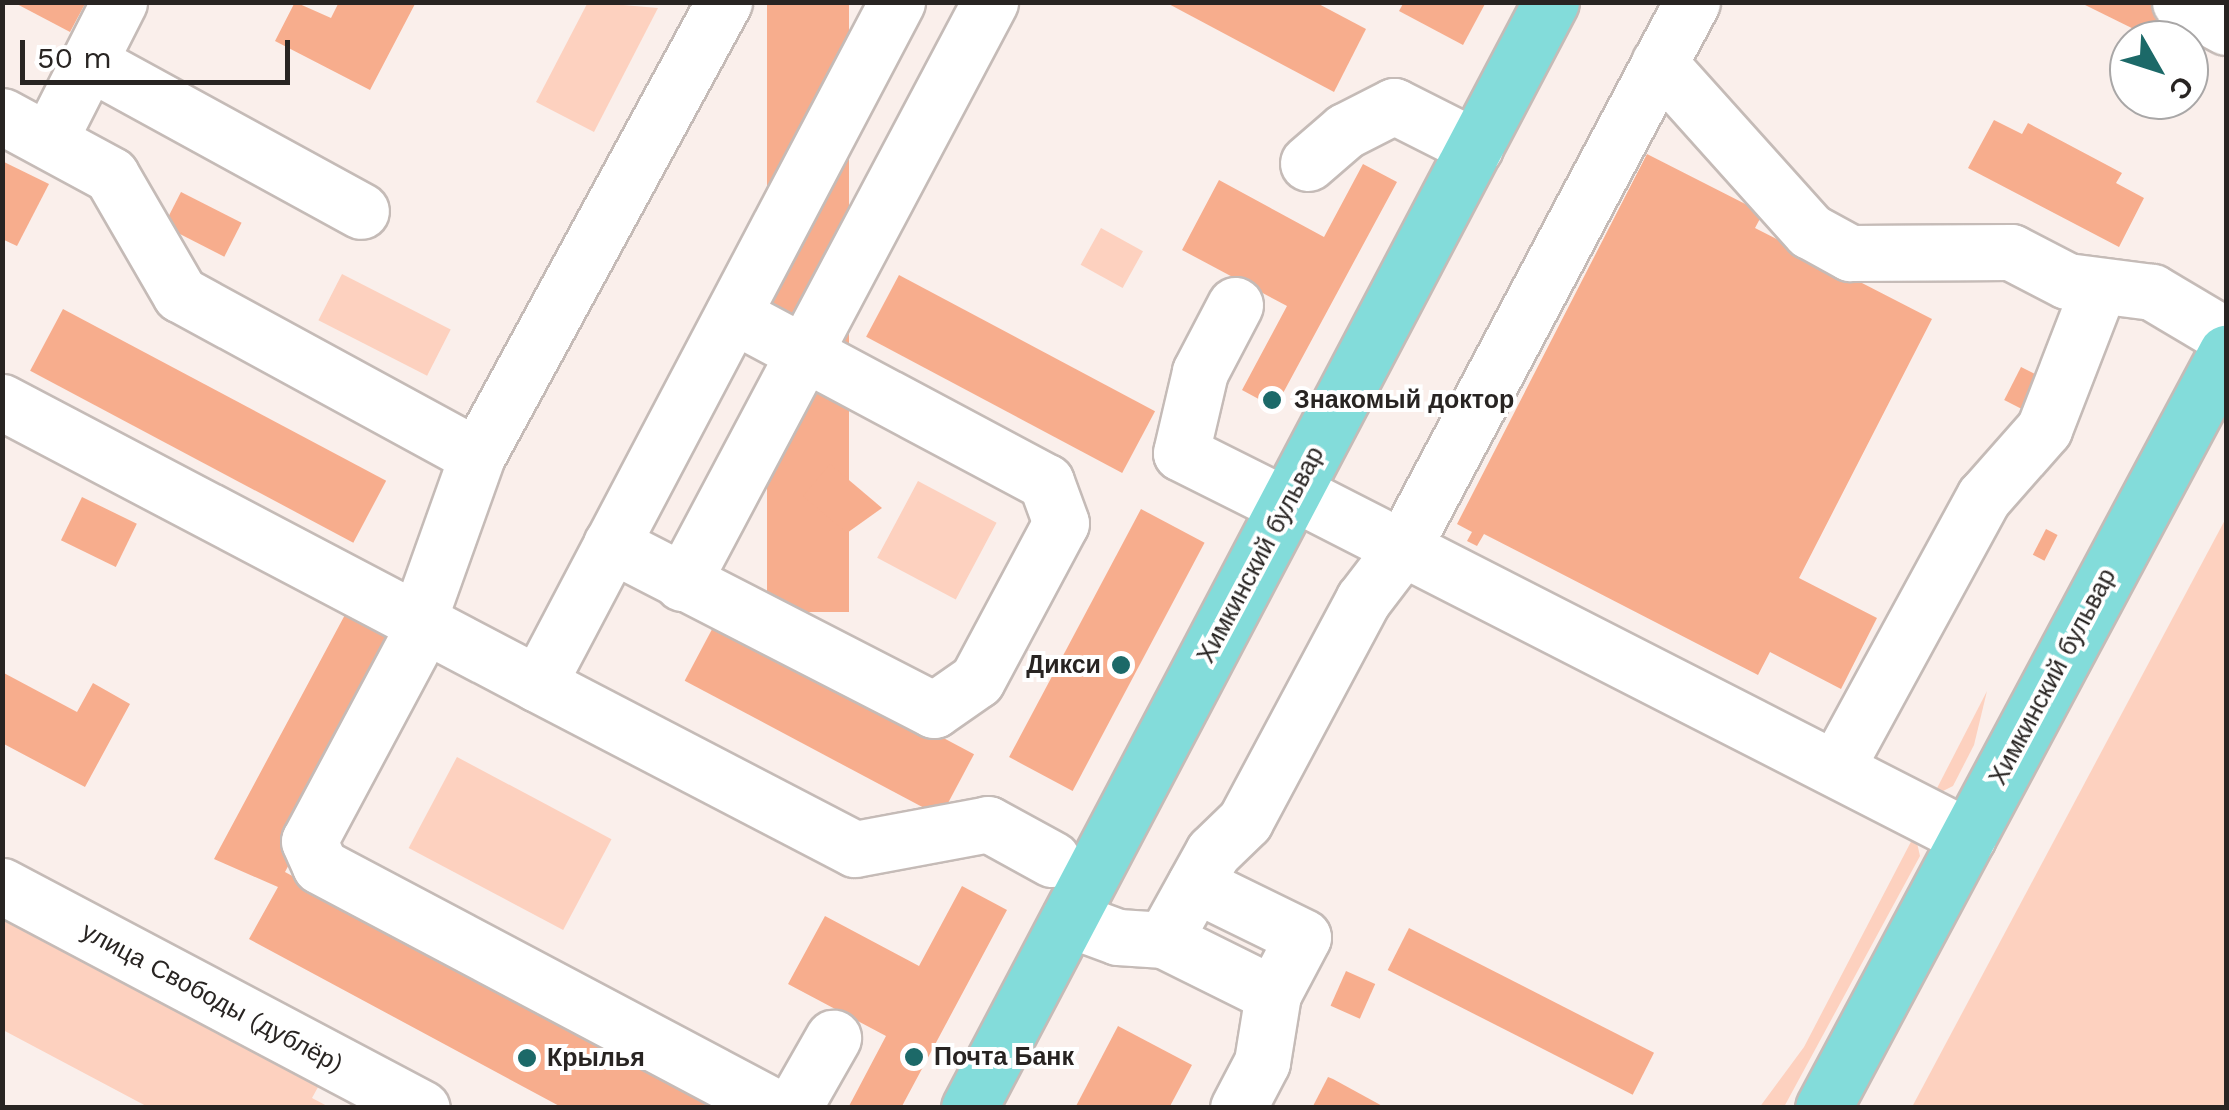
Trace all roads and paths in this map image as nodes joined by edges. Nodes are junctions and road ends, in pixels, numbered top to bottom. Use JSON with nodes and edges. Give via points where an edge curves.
{"nodes":[{"id":1,"x":118,"y":2,"type":"edge"},
{"id":2,"x":724,"y":2,"type":"edge"},
{"id":3,"x":898,"y":2,"type":"edge"},
{"id":4,"x":990,"y":2,"type":"edge"},
{"id":5,"x":1552,"y":2,"type":"edge"},
{"id":6,"x":1692,"y":2,"type":"edge"},
{"id":7,"x":2180,"y":2,"type":"edge"},
{"id":8,"x":2226,"y":27,"type":"edge"},
{"id":9,"x":89,"y":62,"type":"junction"},
{"id":10,"x":1660,"y":63,"type":"junction"},
{"id":11,"x":26,"y":128,"type":"edge"},
{"id":12,"x":1475,"y":147,"type":"junction"},
{"id":13,"x":1308,"y":163,"type":"dead end"},
{"id":14,"x":361,"y":211,"type":"dead end"},
{"id":15,"x":2100,"y":287,"type":"junction"},
{"id":16,"x":1235,"y":305,"type":"dead end"},
{"id":17,"x":732,"y":315,"type":"junction"},
{"id":18,"x":2226,"y":336,"type":"edge"},
{"id":19,"x":2226,"y":353,"type":"edge"},
{"id":20,"x":804,"y":354,"type":"junction"},
{"id":21,"x":2,"y":402,"type":"edge"},
{"id":22,"x":477,"y":456,"type":"junction"},
{"id":23,"x":1290,"y":499,"type":"junction"},
{"id":24,"x":611,"y":544,"type":"junction"},
{"id":25,"x":1402,"y":549,"type":"junction"},
{"id":26,"x":682,"y":583,"type":"junction"},
{"id":27,"x":422,"y":623,"type":"junction"},
{"id":28,"x":538,"y":684,"type":"junction"},
{"id":29,"x":1836,"y":768,"type":"junction"},
{"id":30,"x":1968,"y":837,"type":"junction"},
{"id":31,"x":1052,"y":859,"type":"dead end"},
{"id":32,"x":1195,"y":884,"type":"junction"},
{"id":33,"x":2,"y":886,"type":"edge"},
{"id":34,"x":1070,"y":919,"type":"junction"},
{"id":35,"x":1164,"y":940,"type":"junction"},
{"id":36,"x":1272,"y":994,"type":"junction"},
{"id":37,"x":833,"y":1038,"type":"dead end"},
{"id":38,"x":422,"y":1108,"type":"edge"},
{"id":39,"x":776,"y":1108,"type":"edge"},
{"id":40,"x":793,"y":1108,"type":"edge"},
{"id":41,"x":969,"y":1108,"type":"edge"},
{"id":42,"x":1238,"y":1108,"type":"edge"},
{"id":43,"x":1824,"y":1108,"type":"edge"}],
"edges":[{"from":1,"to":9,"type":"street"},
{"from":2,"to":22,"type":"street"},
{"from":3,"to":17,"type":"street"},
{"from":4,"to":20,"type":"street"},
{"from":5,"to":12,"type":"main road","name":"Химкинский бульвар"},
{"from":6,"to":10,"type":"street"},
{"from":7,"to":8,"type":"street"},
{"from":9,"to":11,"type":"street"},
{"from":9,"to":14,"type":"street"},
{"from":10,"to":15,"type":"street","via":[[1810,231],[1850,253],[2011,252],[2068,280]]},
{"from":10,"to":25,"type":"street"},
{"from":11,"to":22,"type":"street","via":[[111,176],[180,294]]},
{"from":12,"to":13,"type":"street","via":[[1394,106],[1345,131]]},
{"from":12,"to":23,"type":"main road","name":"Химкинский бульвар"},
{"from":15,"to":18,"type":"street","via":[[2152,292]]},
{"from":15,"to":29,"type":"street","via":[[2044,430],[1984,497]]},
{"from":16,"to":23,"type":"street","via":[[1200,372],[1181,453]]},
{"from":17,"to":20,"type":"street"},
{"from":17,"to":24,"type":"street"},
{"from":19,"to":30,"type":"main road","name":"Химкинский бульвар"},
{"from":20,"to":26,"type":"street"},
{"from":20,"to":26,"type":"street","via":[[1046,482],[1061,524],[976,680],[934,710]]},
{"from":21,"to":27,"type":"street"},
{"from":22,"to":27,"type":"street"},
{"from":23,"to":25,"type":"street"},
{"from":23,"to":34,"type":"main road","name":"Химкинский бульвар"},
{"from":24,"to":26,"type":"street"},
{"from":24,"to":28,"type":"street"},
{"from":25,"to":29,"type":"street"},
{"from":25,"to":32,"type":"street","via":[[1363,600],[1245,820],[1213,852]]},
{"from":27,"to":28,"type":"street"},
{"from":27,"to":39,"type":"street","via":[[309,841],[320,866]]},
{"from":28,"to":31,"type":"street","via":[[854,849],[988,824]]},
{"from":29,"to":30,"type":"street"},
{"from":30,"to":43,"type":"main road","name":"Химкинский бульвар"},
{"from":32,"to":35,"type":"street"},
{"from":32,"to":36,"type":"street","via":[[1303,936]]},
{"from":33,"to":38,"type":"street","name":"улица Свободы (дублёр)"},
{"from":34,"to":35,"type":"street","via":[[1118,938]]},
{"from":34,"to":41,"type":"main road","name":"Химкинский бульвар"},
{"from":35,"to":36,"type":"street"},
{"from":36,"to":42,"type":"street","via":[[1262,1062]]},
{"from":37,"to":40,"type":"street"}]}
